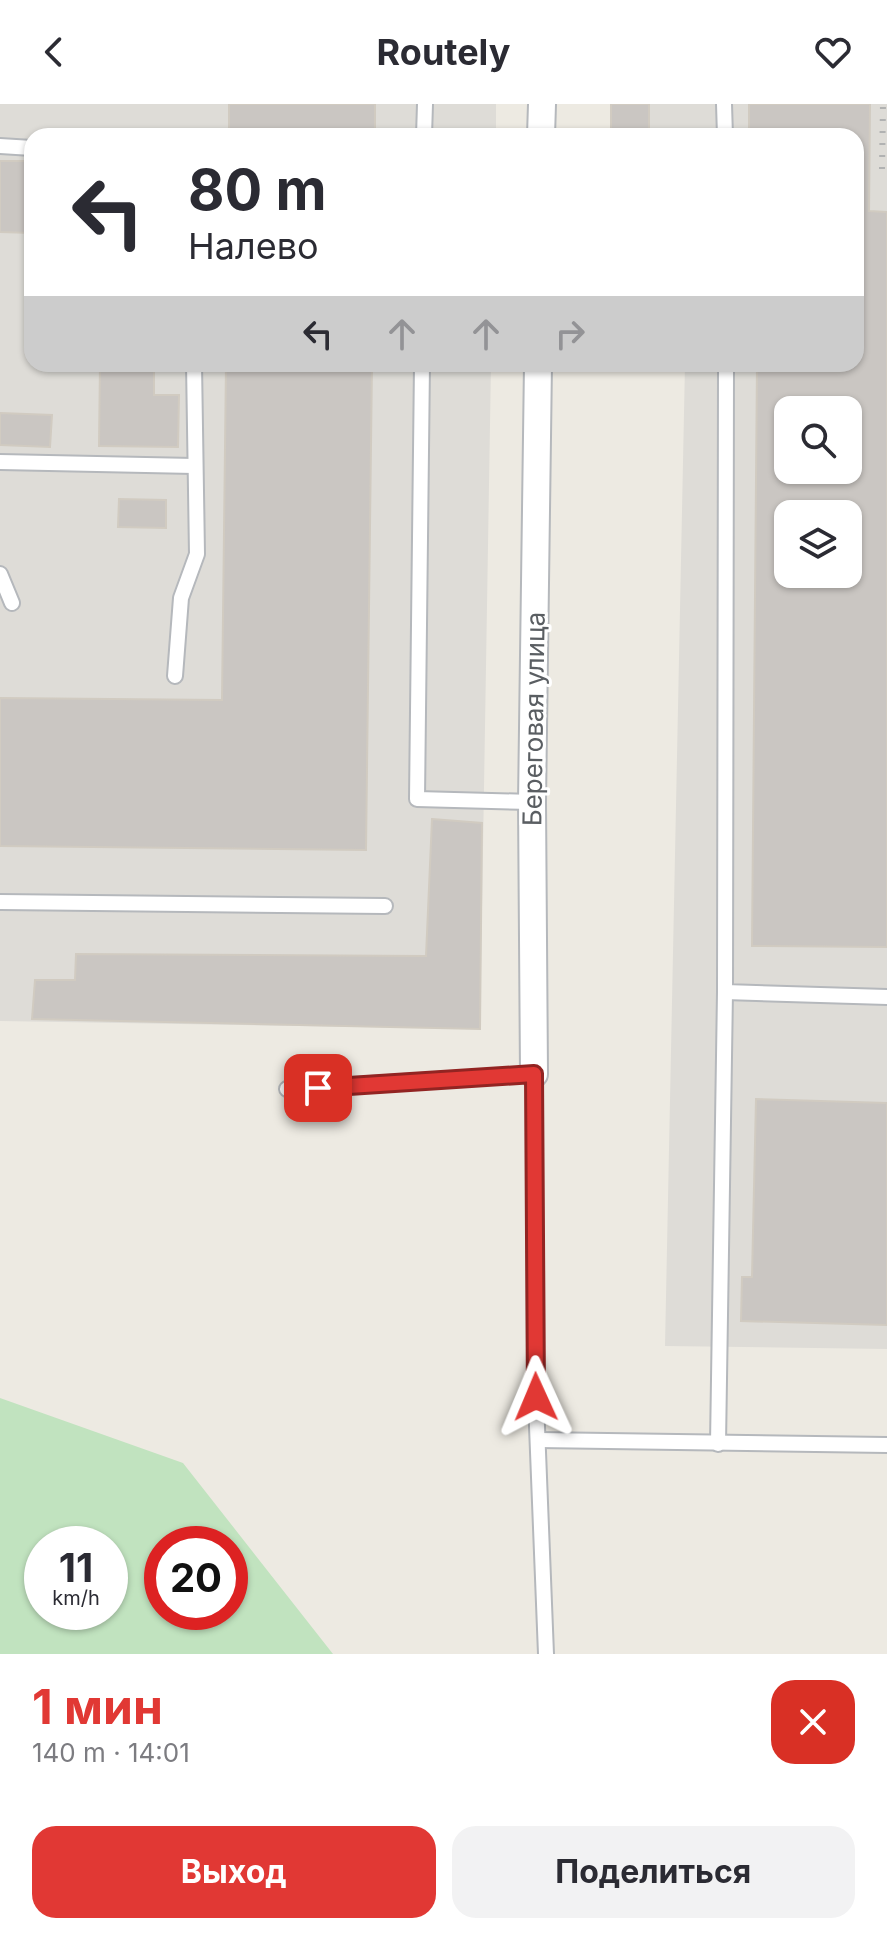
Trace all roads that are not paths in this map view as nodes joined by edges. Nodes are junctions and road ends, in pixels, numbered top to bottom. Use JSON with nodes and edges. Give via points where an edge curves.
{"nodes":[{"id":1,"x":425,"y":104,"type":"edge"},
{"id":2,"x":542,"y":104,"type":"edge"},
{"id":3,"x":724,"y":104,"type":"edge"},
{"id":4,"x":424,"y":128,"type":"edge"},
{"id":5,"x":541,"y":128,"type":"edge"},
{"id":6,"x":725,"y":128,"type":"edge"},
{"id":7,"x":0,"y":146,"type":"edge"},
{"id":8,"x":24,"y":148,"type":"edge"},
{"id":9,"x":194,"y":372,"type":"edge"},
{"id":10,"x":422,"y":372,"type":"edge"},
{"id":11,"x":538,"y":372,"type":"edge"},
{"id":12,"x":726,"y":372,"type":"edge"},
{"id":13,"x":0,"y":462,"type":"edge"},
{"id":14,"x":194,"y":466,"type":"junction"},
{"id":15,"x":0,"y":574,"type":"edge"},
{"id":16,"x":12,"y":603,"type":"dead end"},
{"id":17,"x":175,"y":676,"type":"dead end"},
{"id":18,"x":532,"y":802,"type":"junction"},
{"id":19,"x":0,"y":902,"type":"edge"},
{"id":20,"x":385,"y":906,"type":"dead end"},
{"id":21,"x":725,"y":992,"type":"junction"},
{"id":22,"x":887,"y":997,"type":"edge"},
{"id":23,"x":534,"y":1074,"type":"junction"},
{"id":24,"x":287,"y":1089,"type":"dead end"},
{"id":25,"x":538,"y":1440,"type":"junction"},
{"id":26,"x":718,"y":1444,"type":"junction"},
{"id":27,"x":887,"y":1445,"type":"edge"},
{"id":28,"x":546,"y":1654,"type":"edge"}],
"edges":[{"from":1,"to":4,"type":"lane"},
{"from":2,"to":5,"type":"street"},
{"from":3,"to":6,"type":"lane"},
{"from":7,"to":8,"type":"lane"},
{"from":9,"to":14,"type":"lane"},
{"from":10,"to":18,"type":"lane","via":[[417,799]]},
{"from":11,"to":18,"type":"street","name":"Береговая улица"},
{"from":12,"to":21,"type":"lane"},
{"from":13,"to":14,"type":"lane"},
{"from":14,"to":17,"type":"lane","via":[[197,554],[181,598]]},
{"from":15,"to":16,"type":"lane"},
{"from":18,"to":23,"type":"street","name":"Береговая улица"},
{"from":19,"to":20,"type":"lane"},
{"from":21,"to":22,"type":"lane"},
{"from":21,"to":26,"type":"lane"},
{"from":23,"to":24,"type":"lane"},
{"from":23,"to":25,"type":"lane"},
{"from":25,"to":26,"type":"lane"},
{"from":25,"to":28,"type":"lane"},
{"from":26,"to":27,"type":"lane"}]}
